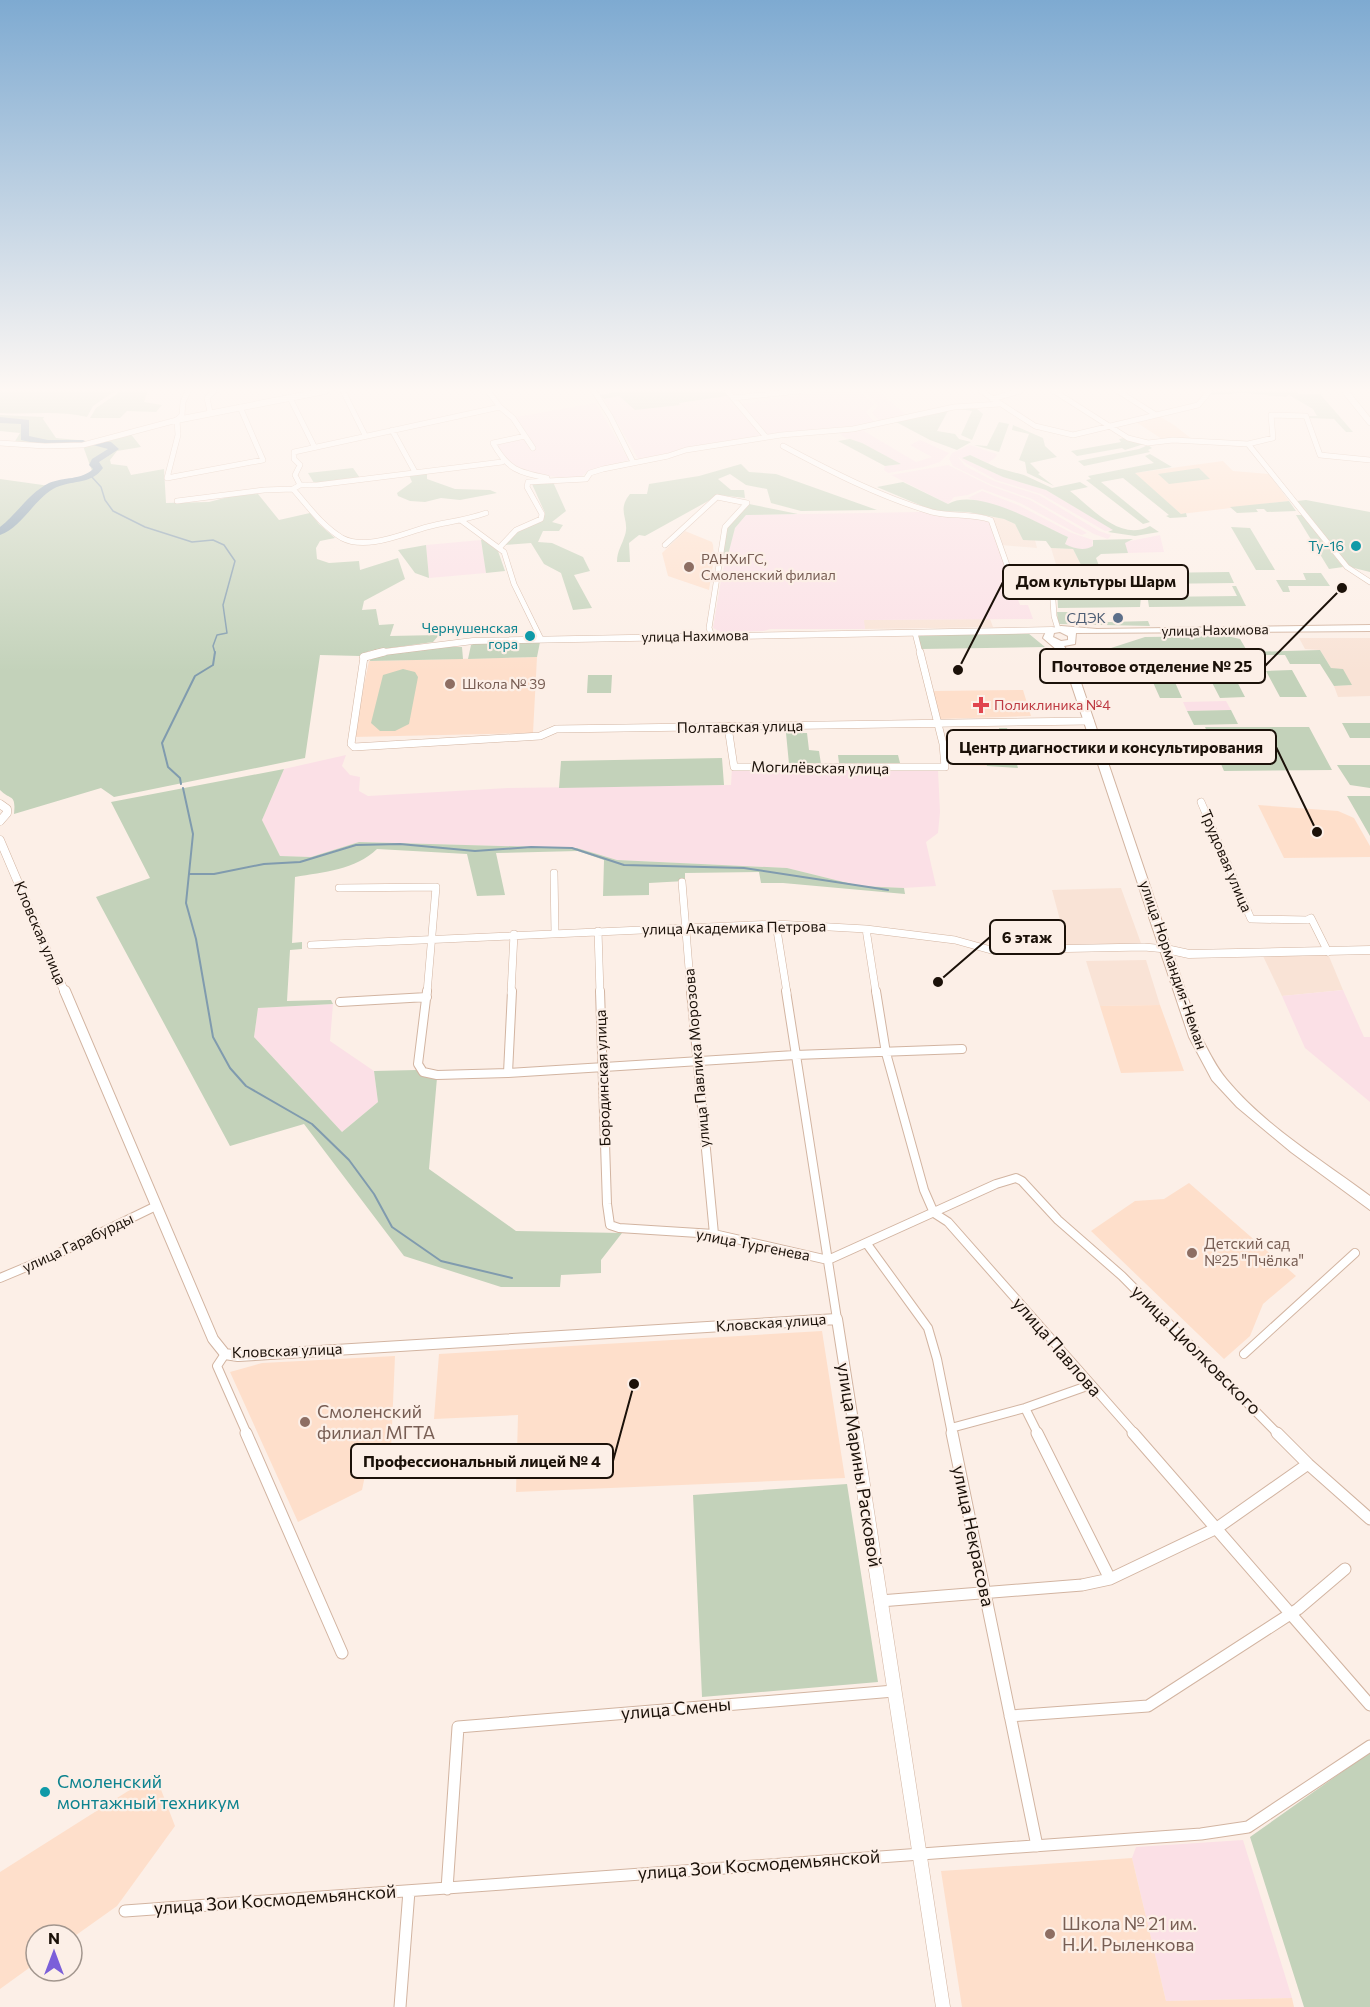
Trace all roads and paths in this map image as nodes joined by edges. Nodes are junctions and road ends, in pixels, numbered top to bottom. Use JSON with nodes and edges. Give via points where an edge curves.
{"nodes":[{"id":1,"x":300,"y":485,"type":"joint"},
{"id":2,"x":319,"y":485,"type":"edge"},
{"id":3,"x":527,"y":485,"type":"edge"},
{"id":4,"x":863,"y":485,"type":"edge"},
{"id":5,"x":1281,"y":485,"type":"edge"},
{"id":6,"x":293,"y":489,"type":"junction"},
{"id":7,"x":177,"y":501,"type":"dead end"},
{"id":8,"x":486,"y":513,"type":"dead end"},
{"id":9,"x":462,"y":521,"type":"junction"},
{"id":10,"x":665,"y":545,"type":"dead end"},
{"id":11,"x":500,"y":548,"type":"junction"},
{"id":12,"x":1370,"y":582,"type":"edge"},
{"id":13,"x":1370,"y":628,"type":"edge"},
{"id":14,"x":1097,"y":632,"type":"junction"},
{"id":15,"x":915,"y":633,"type":"junction"},
{"id":16,"x":1055,"y":634,"type":"junction"},
{"id":17,"x":712,"y":636,"type":"junction"},
{"id":18,"x":541,"y":639,"type":"junction"},
{"id":19,"x":1073,"y":641,"type":"junction"},
{"id":20,"x":364,"y":657,"type":"joint"},
{"id":21,"x":1069,"y":662,"type":"junction"},
{"id":22,"x":1090,"y":721,"type":"junction"},
{"id":23,"x":938,"y":723,"type":"junction"},
{"id":24,"x":728,"y":727,"type":"junction"},
{"id":25,"x":1201,"y":802,"type":"dead end"},
{"id":26,"x":0,"y":804,"type":"edge"},
{"id":27,"x":0,"y":820,"type":"edge"},
{"id":28,"x":0,"y":840,"type":"edge"},
{"id":29,"x":554,"y":873,"type":"dead end"},
{"id":30,"x":682,"y":882,"type":"dead end"},
{"id":31,"x":339,"y":888,"type":"dead end"},
{"id":32,"x":776,"y":924,"type":"junction"},
{"id":33,"x":685,"y":928,"type":"junction"},
{"id":34,"x":866,"y":928,"type":"junction"},
{"id":35,"x":598,"y":931,"type":"junction"},
{"id":36,"x":555,"y":933,"type":"junction"},
{"id":37,"x":514,"y":934,"type":"junction"},
{"id":38,"x":433,"y":938,"type":"junction"},
{"id":39,"x":311,"y":945,"type":"dead end"},
{"id":40,"x":1166,"y":950,"type":"junction"},
{"id":41,"x":1370,"y":950,"type":"edge"},
{"id":42,"x":1328,"y":952,"type":"junction"},
{"id":43,"x":427,"y":997,"type":"junction"},
{"id":44,"x":340,"y":1002,"type":"dead end"},
{"id":45,"x":962,"y":1049,"type":"dead end"},
{"id":46,"x":886,"y":1053,"type":"junction"},
{"id":47,"x":795,"y":1055,"type":"junction"},
{"id":48,"x":696,"y":1061,"type":"junction"},
{"id":49,"x":604,"y":1067,"type":"junction"},
{"id":50,"x":508,"y":1073,"type":"junction"},
{"id":51,"x":1022,"y":1181,"type":"joint"},
{"id":52,"x":1370,"y":1204,"type":"edge"},
{"id":53,"x":156,"y":1206,"type":"junction"},
{"id":54,"x":934,"y":1213,"type":"junction"},
{"id":55,"x":610,"y":1224,"type":"joint"},
{"id":56,"x":714,"y":1234,"type":"junction"},
{"id":57,"x":867,"y":1244,"type":"junction"},
{"id":58,"x":1355,"y":1253,"type":"dead end"},
{"id":59,"x":828,"y":1260,"type":"junction"},
{"id":60,"x":0,"y":1278,"type":"edge"},
{"id":61,"x":837,"y":1318,"type":"junction"},
{"id":62,"x":225,"y":1354,"type":"junction"},
{"id":63,"x":1244,"y":1354,"type":"dead end"},
{"id":64,"x":1090,"y":1385,"type":"junction"},
{"id":65,"x":1025,"y":1408,"type":"junction"},
{"id":66,"x":951,"y":1428,"type":"junction"},
{"id":67,"x":1308,"y":1464,"type":"junction"},
{"id":68,"x":1370,"y":1519,"type":"edge"},
{"id":69,"x":1218,"y":1528,"type":"junction"},
{"id":70,"x":1345,"y":1569,"type":"dead end"},
{"id":71,"x":1110,"y":1579,"type":"junction"},
{"id":72,"x":984,"y":1592,"type":"junction"},
{"id":73,"x":879,"y":1601,"type":"junction"},
{"id":74,"x":1292,"y":1612,"type":"junction"},
{"id":75,"x":342,"y":1653,"type":"dead end"},
{"id":76,"x":894,"y":1691,"type":"junction"},
{"id":77,"x":1370,"y":1705,"type":"edge"},
{"id":78,"x":1010,"y":1716,"type":"junction"},
{"id":79,"x":1370,"y":1746,"type":"edge"},
{"id":80,"x":1037,"y":1846,"type":"junction"},
{"id":81,"x":921,"y":1853,"type":"junction"},
{"id":82,"x":447,"y":1888,"type":"junction"},
{"id":83,"x":409,"y":1891,"type":"junction"},
{"id":84,"x":125,"y":1911,"type":"dead end"},
{"id":85,"x":400,"y":2007,"type":"edge"},
{"id":86,"x":943,"y":2007,"type":"edge"}],
"edges":[{"from":1,"to":2,"type":"street"},
{"from":1,"to":6,"type":"street"},
{"from":3,"to":11,"type":"street","via":[[541,519],[516,530]]},
{"from":4,"to":16,"type":"street","via":[[934,513],[971,513],[991,520],[1008,568],[1051,571]]},
{"from":5,"to":12,"type":"street","via":[[1347,567]]},
{"from":6,"to":7,"type":"street"},
{"from":6,"to":9,"type":"street","via":[[323,525],[344,539],[388,540]]},
{"from":8,"to":9,"type":"street"},
{"from":9,"to":11,"type":"street"},
{"from":10,"to":17,"type":"street","via":[[717,497],[747,503],[725,527],[709,628]]},
{"from":11,"to":18,"type":"street"},
{"from":13,"to":14,"type":"main road","name":"улица Нахимова"},
{"from":14,"to":16,"type":"main road"},
{"from":14,"to":19,"type":"main road","via":[[1079,634]]},
{"from":15,"to":16,"type":"street","name":"улица Нахимова"},
{"from":15,"to":17,"type":"street","name":"улица Нахимова"},
{"from":15,"to":23,"type":"street"},
{"from":16,"to":19,"type":"main road","via":[[1073,635]]},
{"from":16,"to":19,"type":"main road","via":[[1060,644]]},
{"from":16,"to":21,"type":"main road"},
{"from":17,"to":18,"type":"street","name":"улица Нахимова"},
{"from":18,"to":20,"type":"street","name":"улица Нахимова","via":[[425,645]]},
{"from":19,"to":21,"type":"main road","via":[[1068,649]]},
{"from":20,"to":24,"type":"street","name":"Полтавская улица","via":[[351,744],[354,747],[540,736],[556,729]]},
{"from":21,"to":22,"type":"main road","name":"улица Нормандия-Неман"},
{"from":22,"to":23,"type":"street","name":"Полтавская улица"},
{"from":22,"to":40,"type":"main road","name":"улица Нормандия-Неман"},
{"from":23,"to":24,"type":"street","name":"Полтавская улица"},
{"from":23,"to":24,"type":"street","name":"Могилёвская улица","via":[[945,767],[734,767]]},
{"from":25,"to":42,"type":"street","name":"Трудовая улица","via":[[1251,919],[1311,918]]},
{"from":26,"to":27,"type":"street","via":[[7,813]]},
{"from":28,"to":53,"type":"street","name":"Кловская улица"},
{"from":29,"to":36,"type":"street"},
{"from":30,"to":33,"type":"street","name":"улица Павлика Морозова"},
{"from":31,"to":38,"type":"street","via":[[436,887]]},
{"from":32,"to":33,"type":"street","name":"улица Академика Петрова"},
{"from":32,"to":34,"type":"street","name":"улица Академика Петрова"},
{"from":32,"to":47,"type":"street","name":"улица Марины Расковой"},
{"from":33,"to":35,"type":"street","name":"улица Академика Петрова"},
{"from":33,"to":48,"type":"street","name":"улица Павлика Морозова"},
{"from":34,"to":40,"type":"street","name":"улица Академика Петрова","via":[[955,940],[991,950]]},
{"from":34,"to":46,"type":"street","name":"улица Павлова"},
{"from":35,"to":36,"type":"street","name":"улица Академика Петрова"},
{"from":35,"to":49,"type":"street","name":"Бородинская улица"},
{"from":36,"to":37,"type":"street","name":"улица Академика Петрова"},
{"from":37,"to":38,"type":"street","name":"улица Академика Петрова"},
{"from":37,"to":50,"type":"street"},
{"from":38,"to":39,"type":"street","name":"улица Академика Петрова"},
{"from":38,"to":43,"type":"street"},
{"from":40,"to":42,"type":"street","name":"улица Академика Петрова","via":[[1189,954]]},
{"from":40,"to":52,"type":"main road","name":"улица Нормандия-Неман","via":[[1195,1037],[1226,1088]]},
{"from":41,"to":42,"type":"street","name":"улица Академика Петрова"},
{"from":43,"to":44,"type":"street"},
{"from":43,"to":50,"type":"street","via":[[418,1064],[423,1072]]},
{"from":45,"to":46,"type":"street"},
{"from":46,"to":47,"type":"street"},
{"from":46,"to":54,"type":"street","name":"улица Павлова"},
{"from":47,"to":48,"type":"street"},
{"from":47,"to":59,"type":"street","name":"улица Марины Расковой"},
{"from":48,"to":49,"type":"street"},
{"from":48,"to":56,"type":"street","name":"улица Павлика Морозова"},
{"from":49,"to":50,"type":"street"},
{"from":49,"to":55,"type":"street","name":"Бородинская улица"},
{"from":51,"to":54,"type":"street","name":"улица Тургенева","via":[[1002,1181]]},
{"from":51,"to":67,"type":"street","name":"улица Циолковского"},
{"from":53,"to":60,"type":"street","name":"улица Гарабурды"},
{"from":53,"to":62,"type":"street","name":"Кловская улица","via":[[213,1340]]},
{"from":54,"to":57,"type":"street","name":"улица Тургенева"},
{"from":54,"to":64,"type":"street","name":"улица Павлова","via":[[948,1222]]},
{"from":55,"to":56,"type":"street","name":"улица Тургенева","via":[[619,1228]]},
{"from":56,"to":59,"type":"street","name":"улица Тургенева"},
{"from":57,"to":59,"type":"street","name":"улица Тургенева"},
{"from":57,"to":66,"type":"street","name":"улица Некрасова","via":[[928,1328]]},
{"from":58,"to":63,"type":"street"},
{"from":59,"to":61,"type":"street","name":"улица Марины Расковой"},
{"from":61,"to":62,"type":"street","name":"Кловская улица"},
{"from":61,"to":73,"type":"street","name":"улица Марины Расковой"},
{"from":62,"to":75,"type":"street","via":[[217,1366]]},
{"from":64,"to":65,"type":"street"},
{"from":64,"to":69,"type":"street","name":"улица Павлова"},
{"from":65,"to":66,"type":"street"},
{"from":65,"to":71,"type":"street"},
{"from":66,"to":72,"type":"street","name":"улица Некрасова"},
{"from":67,"to":68,"type":"street","name":"улица Циолковского"},
{"from":67,"to":69,"type":"street"},
{"from":69,"to":71,"type":"street"},
{"from":69,"to":74,"type":"street","name":"улица Павлова"},
{"from":70,"to":74,"type":"street"},
{"from":71,"to":72,"type":"street","via":[[1082,1585]]},
{"from":72,"to":73,"type":"street"},
{"from":72,"to":78,"type":"street","name":"улица Некрасова"},
{"from":73,"to":76,"type":"street","name":"улица Марины Расковой"},
{"from":74,"to":77,"type":"street","name":"улица Павлова"},
{"from":74,"to":78,"type":"street","via":[[1148,1706]]},
{"from":76,"to":81,"type":"street","name":"улица Марины Расковой"},
{"from":76,"to":82,"type":"street","name":"улица Смены","via":[[458,1727]]},
{"from":78,"to":80,"type":"street","name":"улица Некрасова"},
{"from":79,"to":80,"type":"street","name":"улица Зои Космодемьянской","via":[[1248,1827]]},
{"from":80,"to":81,"type":"street","name":"улица Зои Космодемьянской"},
{"from":81,"to":82,"type":"street","name":"улица Зои Космодемьянской"},
{"from":81,"to":86,"type":"street","name":"улица Марины Расковой"},
{"from":82,"to":83,"type":"street","name":"улица Зои Космодемьянской"},
{"from":83,"to":84,"type":"street","name":"улица Зои Космодемьянской"},
{"from":83,"to":85,"type":"street"}]}
